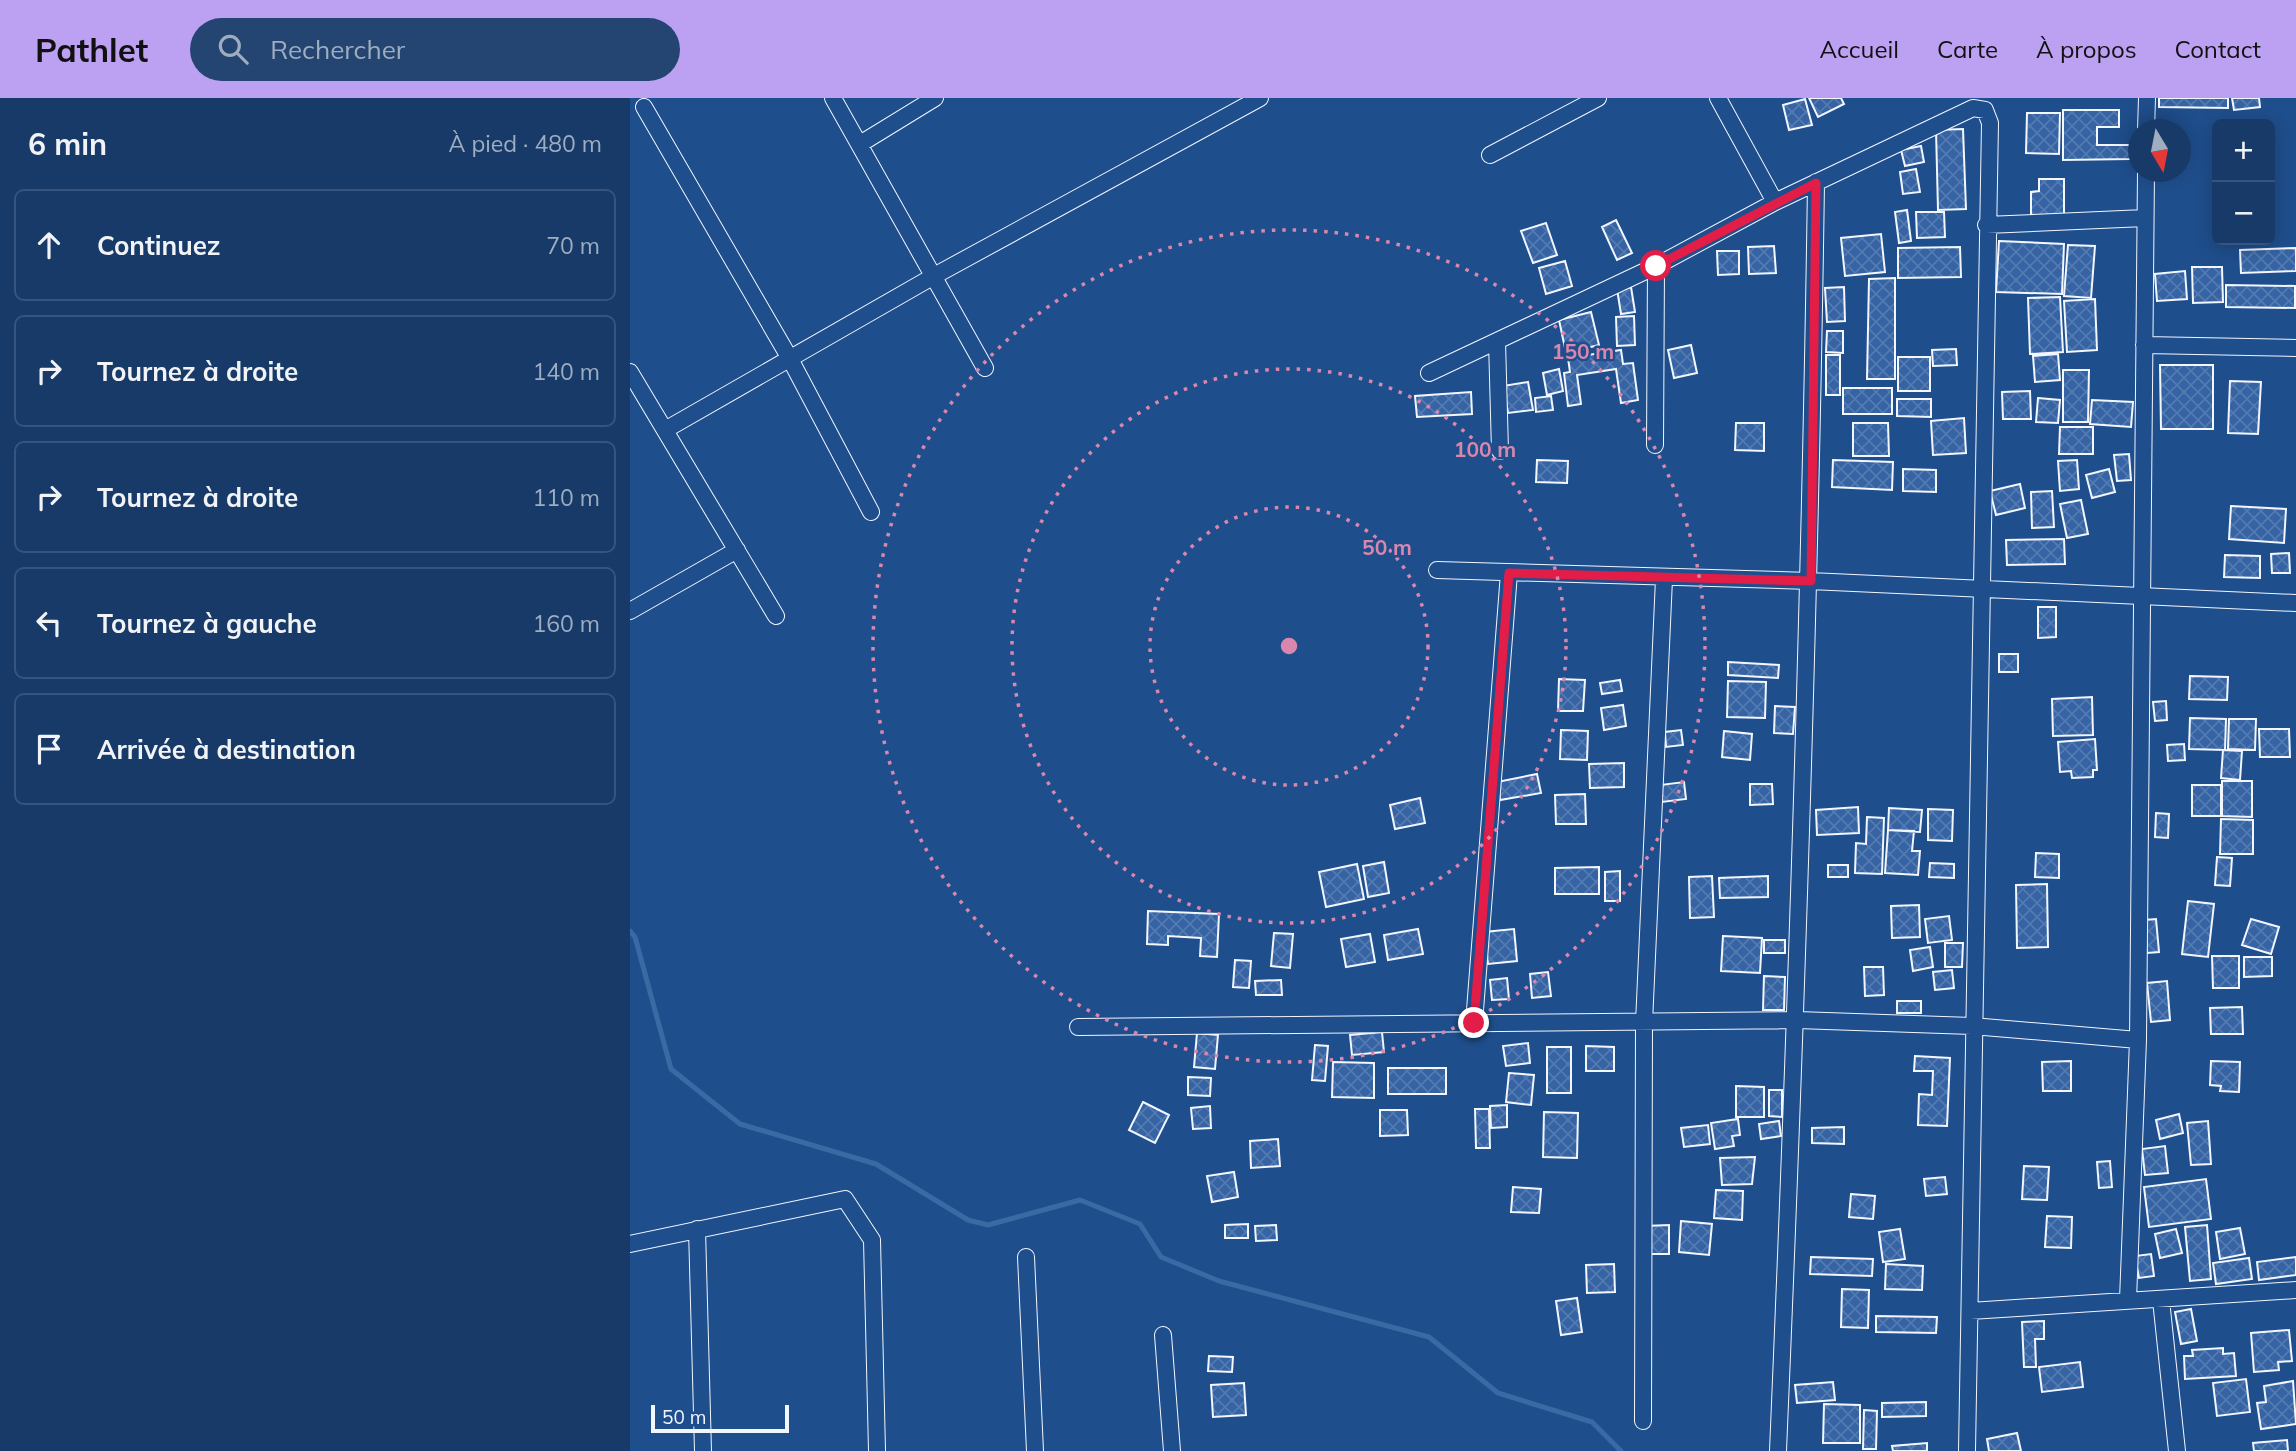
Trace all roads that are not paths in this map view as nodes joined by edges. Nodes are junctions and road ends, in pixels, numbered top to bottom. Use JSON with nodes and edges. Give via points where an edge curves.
{"nodes":[{"id":1,"x":833,"y":98,"type":"edge"},
{"id":2,"x":935,"y":98,"type":"edge"},
{"id":3,"x":1260,"y":98,"type":"edge"},
{"id":4,"x":1598,"y":98,"type":"edge"},
{"id":5,"x":1718,"y":98,"type":"edge"},
{"id":6,"x":2147,"y":98,"type":"edge"},
{"id":7,"x":644,"y":107,"type":"dead end"},
{"id":8,"x":2146,"y":119,"type":"edge"},
{"id":9,"x":860,"y":144,"type":"junction"},
{"id":10,"x":1490,"y":155,"type":"dead end"},
{"id":11,"x":2146,"y":182,"type":"edge"},
{"id":12,"x":1816,"y":183,"type":"junction"},
{"id":13,"x":1775,"y":202,"type":"junction"},
{"id":14,"x":2146,"y":218,"type":"junction"},
{"id":15,"x":1986,"y":225,"type":"junction"},
{"id":16,"x":1656,"y":266,"type":"junction"},
{"id":17,"x":934,"y":276,"type":"junction"},
{"id":18,"x":1497,"y":341,"type":"junction"},
{"id":19,"x":2144,"y":345,"type":"junction"},
{"id":20,"x":2296,"y":348,"type":"edge"},
{"id":21,"x":789,"y":357,"type":"junction"},
{"id":22,"x":985,"y":368,"type":"dead end"},
{"id":23,"x":630,"y":372,"type":"edge"},
{"id":24,"x":1429,"y":373,"type":"dead end"},
{"id":25,"x":665,"y":430,"type":"junction"},
{"id":26,"x":1655,"y":445,"type":"dead end"},
{"id":27,"x":1500,"y":452,"type":"dead end"},
{"id":28,"x":871,"y":512,"type":"dead end"},
{"id":29,"x":737,"y":550,"type":"junction"},
{"id":30,"x":1437,"y":570,"type":"dead end"},
{"id":31,"x":1509,"y":573,"type":"junction"},
{"id":32,"x":1664,"y":579,"type":"junction"},
{"id":33,"x":1811,"y":581,"type":"junction"},
{"id":34,"x":1983,"y":591,"type":"junction"},
{"id":35,"x":2140,"y":597,"type":"junction"},
{"id":36,"x":2296,"y":603,"type":"edge"},
{"id":37,"x":630,"y":611,"type":"edge"},
{"id":38,"x":776,"y":616,"type":"dead end"},
{"id":39,"x":1797,"y":1020,"type":"junction"},
{"id":40,"x":1474,"y":1023,"type":"junction"},
{"id":41,"x":1644,"y":1023,"type":"junction"},
{"id":42,"x":1972,"y":1026,"type":"junction"},
{"id":43,"x":1078,"y":1027,"type":"dead end"},
{"id":44,"x":2138,"y":1040,"type":"junction"},
{"id":45,"x":697,"y":1229,"type":"junction"},
{"id":46,"x":630,"y":1244,"type":"edge"},
{"id":47,"x":1026,"y":1256,"type":"dead end"},
{"id":48,"x":2296,"y":1290,"type":"edge"},
{"id":49,"x":2128,"y":1300,"type":"junction"},
{"id":50,"x":2161,"y":1300,"type":"junction"},
{"id":51,"x":1970,"y":1311,"type":"junction"},
{"id":52,"x":1163,"y":1335,"type":"dead end"},
{"id":53,"x":1643,"y":1421,"type":"dead end"},
{"id":54,"x":703,"y":1451,"type":"edge"},
{"id":55,"x":877,"y":1451,"type":"edge"},
{"id":56,"x":1035,"y":1451,"type":"edge"},
{"id":57,"x":1172,"y":1451,"type":"edge"},
{"id":58,"x":1778,"y":1451,"type":"edge"},
{"id":59,"x":1967,"y":1451,"type":"edge"},
{"id":60,"x":2177,"y":1451,"type":"edge"}],
"edges":[{"from":1,"to":9,"type":"street"},
{"from":2,"to":9,"type":"street"},
{"from":3,"to":17,"type":"street"},
{"from":4,"to":10,"type":"street"},
{"from":5,"to":13,"type":"street"},
{"from":6,"to":8,"type":"street"},
{"from":7,"to":21,"type":"street"},
{"from":9,"to":17,"type":"street"},
{"from":11,"to":14,"type":"street"},
{"from":12,"to":13,"type":"street"},
{"from":12,"to":15,"type":"street","via":[[1973,108],[1985,110],[1990,123]]},
{"from":12,"to":33,"type":"street"},
{"from":13,"to":16,"type":"street"},
{"from":14,"to":15,"type":"street"},
{"from":14,"to":19,"type":"street"},
{"from":15,"to":34,"type":"street"},
{"from":16,"to":18,"type":"street"},
{"from":16,"to":26,"type":"street"},
{"from":17,"to":21,"type":"street"},
{"from":17,"to":22,"type":"street"},
{"from":18,"to":24,"type":"street"},
{"from":18,"to":27,"type":"street"},
{"from":19,"to":20,"type":"street"},
{"from":19,"to":35,"type":"street"},
{"from":21,"to":25,"type":"street"},
{"from":21,"to":28,"type":"street"},
{"from":23,"to":25,"type":"street"},
{"from":25,"to":29,"type":"street"},
{"from":29,"to":37,"type":"street"},
{"from":29,"to":38,"type":"street"},
{"from":30,"to":31,"type":"street"},
{"from":31,"to":32,"type":"street"},
{"from":31,"to":40,"type":"street"},
{"from":32,"to":33,"type":"street"},
{"from":32,"to":41,"type":"street"},
{"from":33,"to":34,"type":"street"},
{"from":33,"to":39,"type":"street"},
{"from":34,"to":35,"type":"street"},
{"from":34,"to":42,"type":"street"},
{"from":35,"to":36,"type":"street"},
{"from":35,"to":44,"type":"street"},
{"from":39,"to":41,"type":"street"},
{"from":39,"to":42,"type":"street"},
{"from":39,"to":58,"type":"street"},
{"from":40,"to":41,"type":"street"},
{"from":40,"to":43,"type":"street"},
{"from":41,"to":53,"type":"street"},
{"from":42,"to":44,"type":"street"},
{"from":42,"to":51,"type":"street"},
{"from":44,"to":49,"type":"street"},
{"from":45,"to":46,"type":"street"},
{"from":45,"to":54,"type":"street"},
{"from":45,"to":55,"type":"street","via":[[845,1199],[872,1240]]},
{"from":47,"to":56,"type":"street"},
{"from":48,"to":50,"type":"street"},
{"from":49,"to":50,"type":"street"},
{"from":49,"to":51,"type":"street"},
{"from":50,"to":60,"type":"street"},
{"from":51,"to":59,"type":"street"},
{"from":52,"to":57,"type":"street"}]}
